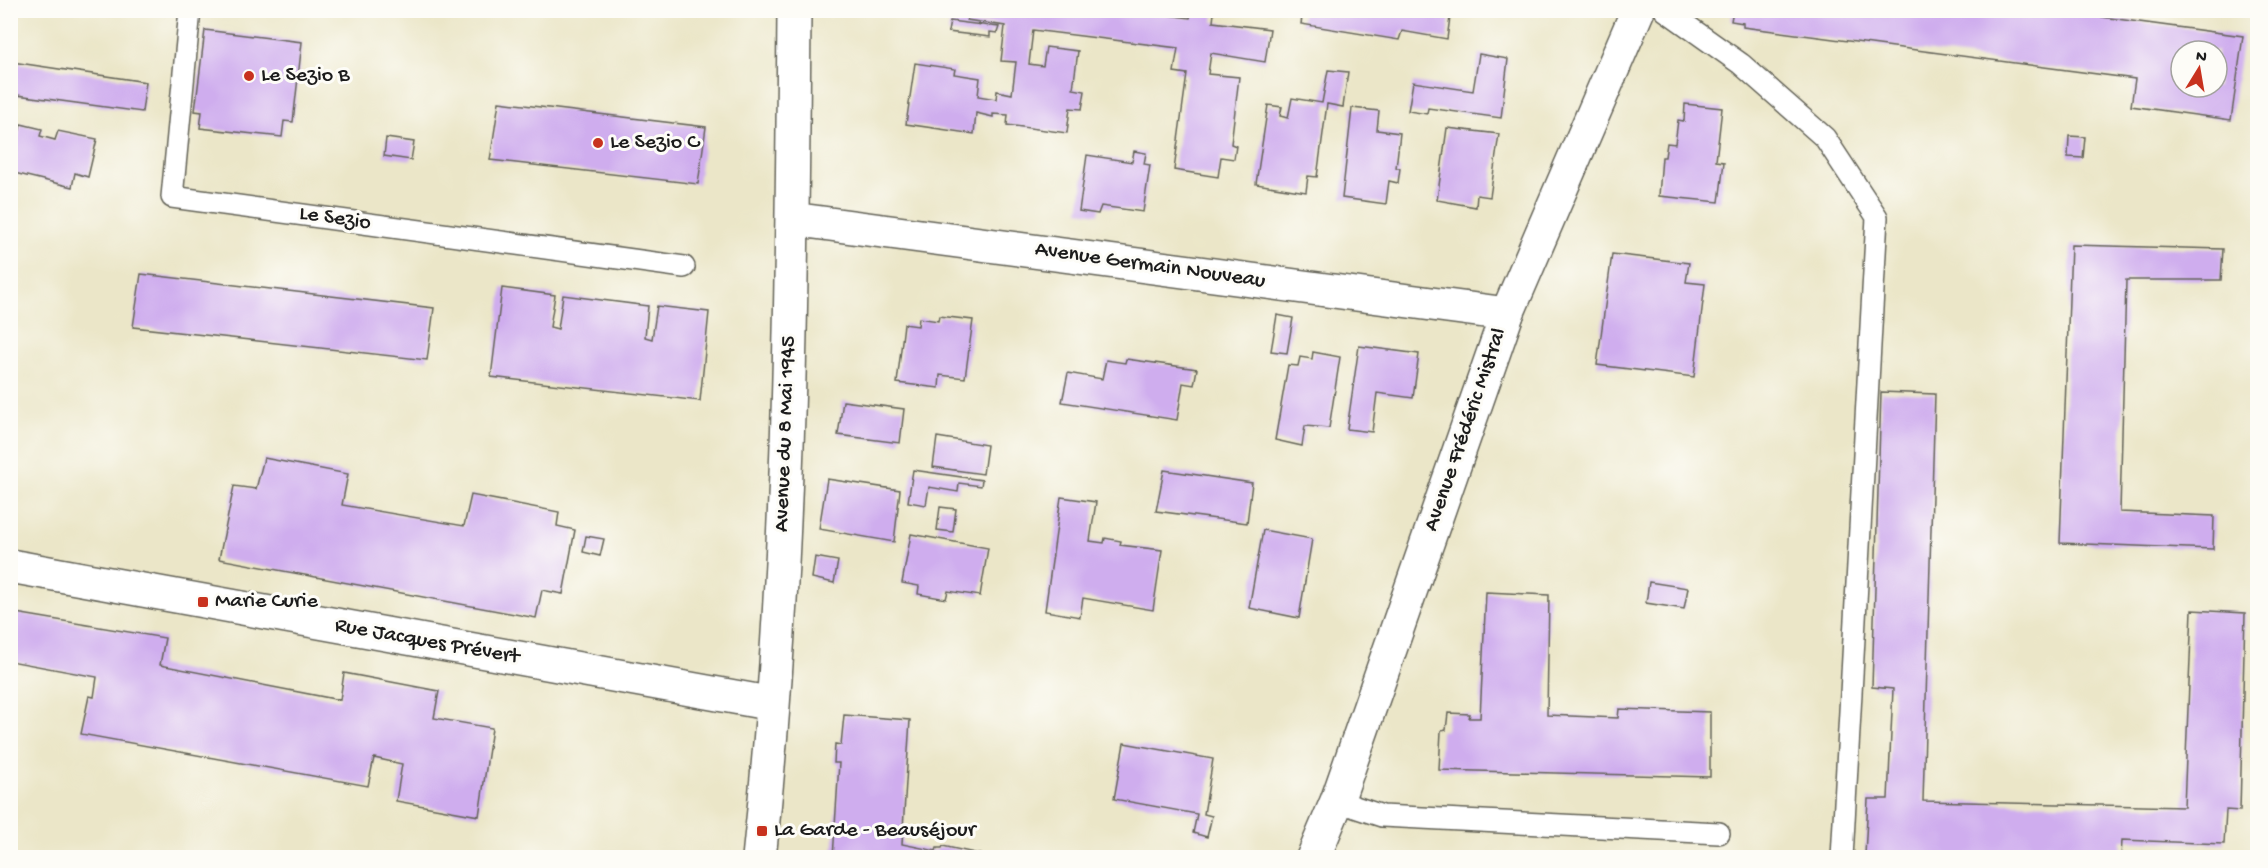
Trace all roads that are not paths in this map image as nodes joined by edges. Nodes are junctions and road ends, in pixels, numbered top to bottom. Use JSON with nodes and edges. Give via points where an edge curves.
{"nodes":[{"id":1,"x":190,"y":10,"type":"edge"},
{"id":2,"x":794,"y":10,"type":"edge"},
{"id":3,"x":1638,"y":10,"type":"edge"},
{"id":4,"x":1665,"y":10,"type":"edge"},
{"id":5,"x":792,"y":219,"type":"junction"},
{"id":6,"x":684,"y":267,"type":"dead end"},
{"id":7,"x":1507,"y":314,"type":"junction"},
{"id":8,"x":10,"y":566,"type":"edge"},
{"id":9,"x":772,"y":704,"type":"junction"},
{"id":10,"x":1336,"y":801,"type":"junction"},
{"id":11,"x":1719,"y":833,"type":"dead end"},
{"id":12,"x":759,"y":858,"type":"edge"},
{"id":13,"x":1313,"y":858,"type":"edge"},
{"id":14,"x":1842,"y":858,"type":"edge"}],
"edges":[{"from":1,"to":6,"type":"lane","name":"Le Sezio","via":[[172,197]]},
{"from":2,"to":5,"type":"street","name":"Avenue du 8 Mai 1945"},
{"from":3,"to":7,"type":"street","name":"Avenue Frédéric Mistral"},
{"from":4,"to":14,"type":"lane","via":[[1741,64],[1825,138],[1877,217]]},
{"from":5,"to":7,"type":"street","name":"Avenue Germain Nouveau"},
{"from":5,"to":9,"type":"street","name":"Avenue du 8 Mai 1945","via":[[785,511]]},
{"from":7,"to":10,"type":"street","name":"Avenue Frédéric Mistral"},
{"from":8,"to":9,"type":"street","name":"Rue Jacques Prévert"},
{"from":9,"to":12,"type":"street","name":"Avenue du 8 Mai 1945"},
{"from":10,"to":11,"type":"lane","via":[[1382,816]]},
{"from":10,"to":13,"type":"street","name":"Avenue Frédéric Mistral"}]}
